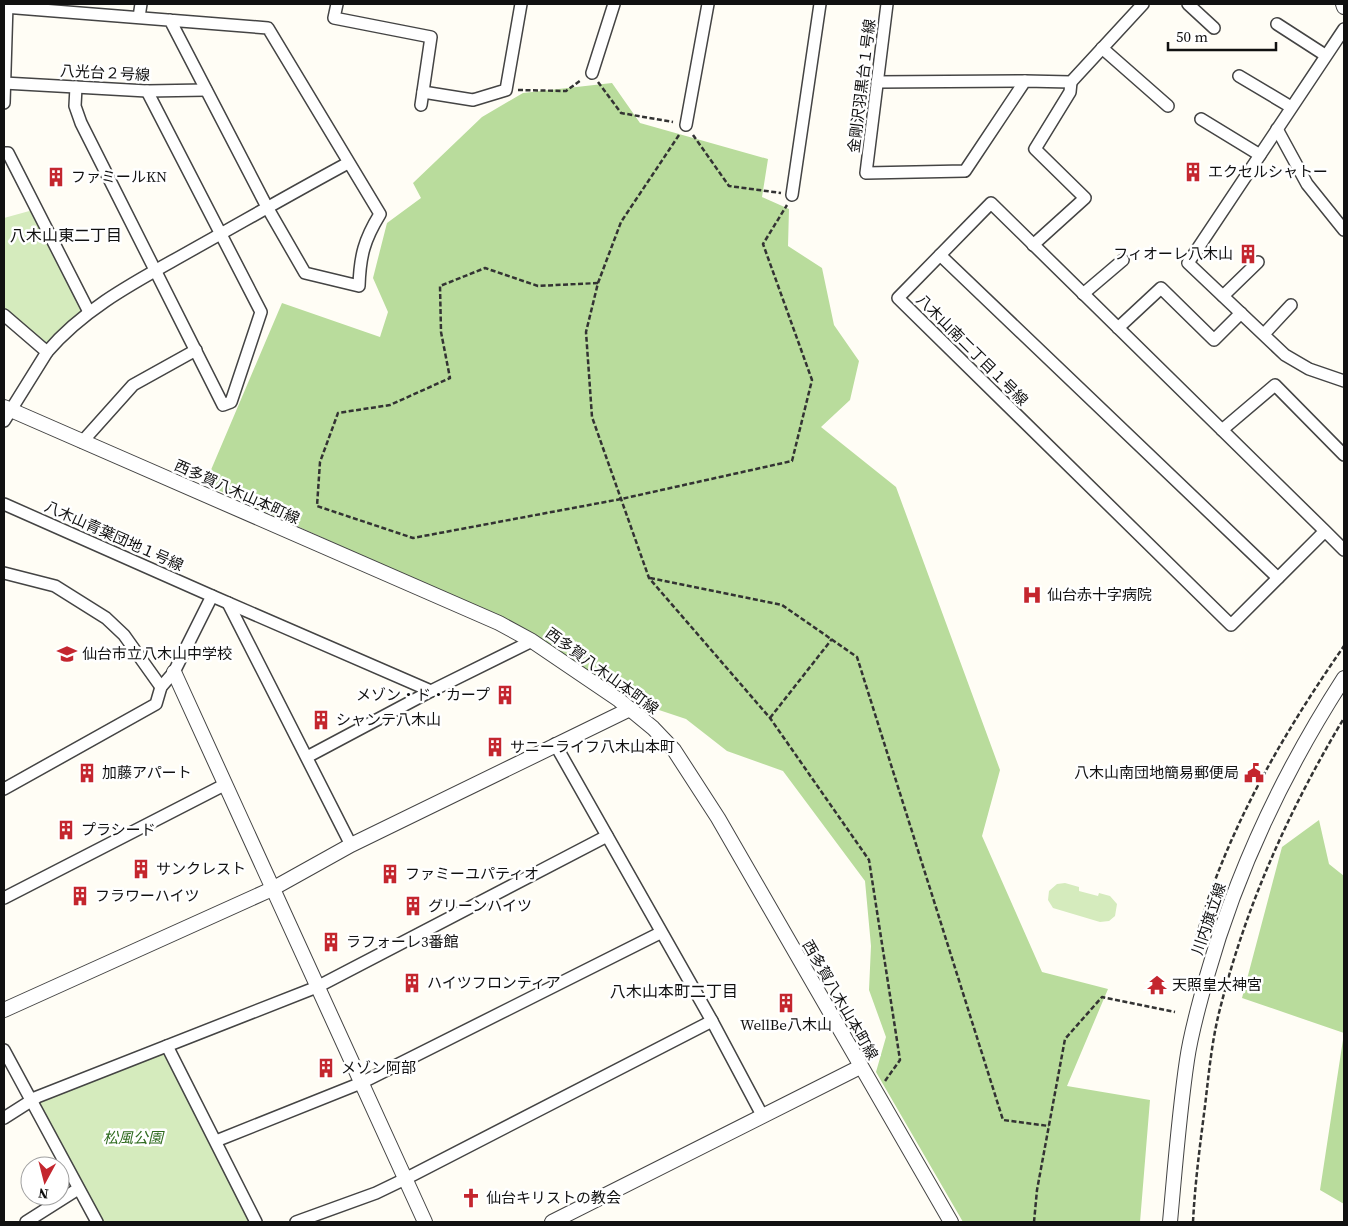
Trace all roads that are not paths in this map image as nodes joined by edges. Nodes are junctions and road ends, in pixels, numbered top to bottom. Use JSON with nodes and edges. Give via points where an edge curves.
{"nodes":[{"id":1,"x":141,"y":4,"type":"edge"},
{"id":2,"x":336,"y":4,"type":"edge"},
{"id":3,"x":521,"y":4,"type":"edge"},
{"id":4,"x":614,"y":4,"type":"edge"},
{"id":5,"x":708,"y":4,"type":"edge"},
{"id":6,"x":820,"y":4,"type":"edge"},
{"id":7,"x":887,"y":4,"type":"edge"},
{"id":8,"x":1143,"y":4,"type":"edge"},
{"id":9,"x":1188,"y":4,"type":"edge"},
{"id":10,"x":6,"y":6,"type":"edge"},
{"id":11,"x":139,"y":17,"type":"junction"},
{"id":12,"x":170,"y":20,"type":"junction"},
{"id":13,"x":1277,"y":24,"type":"dead end"},
{"id":14,"x":1214,"y":28,"type":"dead end"},
{"id":15,"x":1344,"y":29,"type":"edge"},
{"id":16,"x":1102,"y":48,"type":"junction"},
{"id":17,"x":1325,"y":55,"type":"junction"},
{"id":18,"x":592,"y":73,"type":"road end"},
{"id":19,"x":1239,"y":76,"type":"dead end"},
{"id":20,"x":1025,"y":81,"type":"junction"},
{"id":21,"x":877,"y":82,"type":"junction"},
{"id":22,"x":1071,"y":82,"type":"junction"},
{"id":23,"x":4,"y":83,"type":"edge"},
{"id":24,"x":76,"y":87,"type":"junction"},
{"id":25,"x":206,"y":90,"type":"junction"},
{"id":26,"x":147,"y":91,"type":"junction"},
{"id":27,"x":423,"y":92,"type":"junction"},
{"id":28,"x":4,"y":103,"type":"edge"},
{"id":29,"x":421,"y":105,"type":"dead end"},
{"id":30,"x":1168,"y":106,"type":"dead end"},
{"id":31,"x":1291,"y":107,"type":"junction"},
{"id":32,"x":1201,"y":119,"type":"dead end"},
{"id":33,"x":686,"y":124,"type":"road end"},
{"id":34,"x":1277,"y":129,"type":"junction"},
{"id":35,"x":4,"y":153,"type":"edge"},
{"id":36,"x":1260,"y":155,"type":"junction"},
{"id":37,"x":348,"y":163,"type":"junction"},
{"id":38,"x":792,"y":195,"type":"road end"},
{"id":39,"x":267,"y":207,"type":"junction"},
{"id":40,"x":1344,"y":230,"type":"edge"},
{"id":41,"x":222,"y":233,"type":"junction"},
{"id":42,"x":1033,"y":245,"type":"junction"},
{"id":43,"x":940,"y":255,"type":"junction"},
{"id":44,"x":1123,"y":260,"type":"dead end"},
{"id":45,"x":1258,"y":262,"type":"dead end"},
{"id":46,"x":157,"y":270,"type":"junction"},
{"id":47,"x":1083,"y":294,"type":"junction"},
{"id":48,"x":1223,"y":296,"type":"junction"},
{"id":49,"x":1291,"y":305,"type":"dead end"},
{"id":50,"x":89,"y":312,"type":"junction"},
{"id":51,"x":1240,"y":312,"type":"junction"},
{"id":52,"x":4,"y":315,"type":"edge"},
{"id":53,"x":1118,"y":328,"type":"junction"},
{"id":54,"x":1264,"y":334,"type":"junction"},
{"id":55,"x":196,"y":350,"type":"junction"},
{"id":56,"x":47,"y":352,"type":"junction"},
{"id":57,"x":1344,"y":381,"type":"edge"},
{"id":58,"x":6,"y":413,"type":"edge"},
{"id":59,"x":1222,"y":430,"type":"junction"},
{"id":60,"x":82,"y":442,"type":"junction"},
{"id":61,"x":1344,"y":455,"type":"edge"},
{"id":62,"x":4,"y":504,"type":"edge"},
{"id":63,"x":1324,"y":531,"type":"junction"},
{"id":64,"x":1344,"y":550,"type":"edge"},
{"id":65,"x":4,"y":573,"type":"edge"},
{"id":66,"x":1278,"y":578,"type":"junction"},
{"id":67,"x":212,"y":596,"type":"junction"},
{"id":68,"x":228,"y":603,"type":"junction"},
{"id":69,"x":532,"y":641,"type":"junction"},
{"id":70,"x":174,"y":672,"type":"junction"},
{"id":71,"x":1344,"y":678,"type":"edge"},
{"id":72,"x":161,"y":686,"type":"junction"},
{"id":73,"x":431,"y":691,"type":"junction"},
{"id":74,"x":630,"y":709,"type":"junction"},
{"id":75,"x":555,"y":744,"type":"junction"},
{"id":76,"x":307,"y":757,"type":"junction"},
{"id":77,"x":224,"y":785,"type":"junction"},
{"id":78,"x":4,"y":789,"type":"edge"},
{"id":79,"x":607,"y":836,"type":"junction"},
{"id":80,"x":351,"y":845,"type":"junction"},
{"id":81,"x":272,"y":889,"type":"junction"},
{"id":82,"x":4,"y":898,"type":"edge"},
{"id":83,"x":660,"y":933,"type":"junction"},
{"id":84,"x":317,"y":986,"type":"junction"},
{"id":85,"x":4,"y":1010,"type":"edge"},
{"id":86,"x":712,"y":1021,"type":"junction"},
{"id":87,"x":167,"y":1046,"type":"junction"},
{"id":88,"x":4,"y":1050,"type":"edge"},
{"id":89,"x":860,"y":1067,"type":"junction"},
{"id":90,"x":361,"y":1083,"type":"junction"},
{"id":91,"x":32,"y":1100,"type":"junction"},
{"id":92,"x":762,"y":1115,"type":"junction"},
{"id":93,"x":4,"y":1118,"type":"edge"},
{"id":94,"x":216,"y":1141,"type":"junction"},
{"id":95,"x":405,"y":1179,"type":"junction"},
{"id":96,"x":78,"y":1190,"type":"junction"},
{"id":97,"x":26,"y":1222,"type":"edge"},
{"id":98,"x":97,"y":1222,"type":"edge"},
{"id":99,"x":256,"y":1222,"type":"edge"},
{"id":100,"x":296,"y":1222,"type":"edge"},
{"id":101,"x":425,"y":1222,"type":"edge"},
{"id":102,"x":552,"y":1222,"type":"edge"},
{"id":103,"x":951,"y":1222,"type":"edge"},
{"id":104,"x":1170,"y":1222,"type":"edge"}],
"edges":[{"from":1,"to":11,"type":"street"},
{"from":2,"to":27,"type":"street","via":[[334,18],[431,37]]},
{"from":3,"to":27,"type":"street","via":[[506,90],[473,100]]},
{"from":4,"to":18,"type":"street"},
{"from":5,"to":33,"type":"street"},
{"from":6,"to":38,"type":"street"},
{"from":7,"to":21,"type":"street","name":"金剛沢羽黒台１号線"},
{"from":8,"to":16,"type":"street"},
{"from":9,"to":14,"type":"street"},
{"from":10,"to":11,"type":"street"},
{"from":10,"to":23,"type":"street"},
{"from":11,"to":12,"type":"street"},
{"from":12,"to":25,"type":"street"},
{"from":12,"to":37,"type":"street","via":[[268,28]]},
{"from":13,"to":17,"type":"street"},
{"from":15,"to":17,"type":"street"},
{"from":16,"to":22,"type":"street"},
{"from":16,"to":30,"type":"street"},
{"from":17,"to":31,"type":"street"},
{"from":19,"to":31,"type":"street"},
{"from":20,"to":21,"type":"street"},
{"from":20,"to":21,"type":"street","name":"金剛沢羽黒台１号線","via":[[965,171],[866,173]]},
{"from":20,"to":22,"type":"street"},
{"from":22,"to":42,"type":"street","via":[[1070,92],[1035,149],[1085,198]]},
{"from":23,"to":24,"type":"street","name":"八光台２号線"},
{"from":23,"to":28,"type":"street"},
{"from":24,"to":26,"type":"street","name":"八光台２号線"},
{"from":24,"to":46,"type":"street","via":[[75,106],[81,123]]},
{"from":25,"to":26,"type":"street","name":"八光台２号線"},
{"from":25,"to":39,"type":"street"},
{"from":26,"to":41,"type":"street"},
{"from":27,"to":29,"type":"street"},
{"from":31,"to":34,"type":"street"},
{"from":32,"to":36,"type":"street"},
{"from":34,"to":36,"type":"street"},
{"from":34,"to":40,"type":"street","via":[[1307,184]]},
{"from":35,"to":50,"type":"street","via":[[8,153]]},
{"from":36,"to":48,"type":"street","via":[[1188,263]]},
{"from":37,"to":39,"type":"street"},
{"from":37,"to":39,"type":"street","via":[[380,214],[360,255],[359,286],[305,273]]},
{"from":39,"to":41,"type":"street"},
{"from":41,"to":46,"type":"street"},
{"from":41,"to":55,"type":"street","via":[[262,312],[231,402],[223,405]]},
{"from":42,"to":43,"type":"street","name":"八木山南二丁目１号線","via":[[991,204]]},
{"from":42,"to":47,"type":"street","name":"八木山南二丁目１号線"},
{"from":43,"to":66,"type":"street"},
{"from":43,"to":66,"type":"street","name":"八木山南二丁目１号線","via":[[898,298],[1231,625]]},
{"from":44,"to":47,"type":"street"},
{"from":45,"to":48,"type":"street"},
{"from":46,"to":50,"type":"street"},
{"from":46,"to":55,"type":"street"},
{"from":47,"to":53,"type":"street","name":"八木山南二丁目１号線"},
{"from":48,"to":51,"type":"street"},
{"from":49,"to":54,"type":"street"},
{"from":50,"to":56,"type":"street","via":[[65,331]]},
{"from":51,"to":53,"type":"street","via":[[1214,340],[1161,288]]},
{"from":51,"to":54,"type":"street"},
{"from":52,"to":56,"type":"street"},
{"from":53,"to":59,"type":"street","name":"八木山南二丁目１号線"},
{"from":54,"to":57,"type":"street","via":[[1285,355],[1309,369]]},
{"from":55,"to":60,"type":"street","via":[[133,385]]},
{"from":56,"to":58,"type":"street"},
{"from":58,"to":60,"type":"street","name":"西多賀八木山本町線"},
{"from":59,"to":61,"type":"street","via":[[1275,385]]},
{"from":59,"to":63,"type":"street","name":"八木山南二丁目１号線"},
{"from":60,"to":69,"type":"street","name":"西多賀八木山本町線","via":[[498,623]]},
{"from":62,"to":67,"type":"street","name":"八木山青葉団地１号線"},
{"from":63,"to":64,"type":"street","name":"八木山南二丁目１号線"},
{"from":63,"to":66,"type":"street","name":"八木山南二丁目１号線"},
{"from":65,"to":72,"type":"street","via":[[54,586],[106,618],[124,635]]},
{"from":67,"to":68,"type":"street","name":"八木山青葉団地１号線"},
{"from":67,"to":70,"type":"street"},
{"from":68,"to":73,"type":"street","name":"八木山青葉団地１号線"},
{"from":68,"to":76,"type":"street"},
{"from":69,"to":73,"type":"street"},
{"from":69,"to":74,"type":"street","name":"西多賀八木山本町線"},
{"from":70,"to":72,"type":"street"},
{"from":70,"to":77,"type":"street"},
{"from":71,"to":104,"type":"street","name":"川内旗立線","via":[[1285,780],[1254,845],[1216,946],[1187,1059]]},
{"from":72,"to":78,"type":"street","via":[[156,704]]},
{"from":73,"to":76,"type":"street"},
{"from":74,"to":75,"type":"street"},
{"from":74,"to":89,"type":"street","name":"西多賀八木山本町線","via":[[674,750],[698,786]]},
{"from":75,"to":79,"type":"street"},
{"from":75,"to":80,"type":"street"},
{"from":76,"to":80,"type":"street"},
{"from":77,"to":81,"type":"street"},
{"from":77,"to":82,"type":"street"},
{"from":79,"to":83,"type":"street"},
{"from":79,"to":84,"type":"street"},
{"from":80,"to":81,"type":"street"},
{"from":81,"to":84,"type":"street"},
{"from":81,"to":85,"type":"street"},
{"from":83,"to":86,"type":"street"},
{"from":83,"to":90,"type":"street"},
{"from":84,"to":87,"type":"street"},
{"from":84,"to":90,"type":"street"},
{"from":86,"to":92,"type":"street"},
{"from":86,"to":95,"type":"street"},
{"from":87,"to":91,"type":"street"},
{"from":87,"to":94,"type":"street"},
{"from":88,"to":91,"type":"street"},
{"from":89,"to":92,"type":"street"},
{"from":89,"to":103,"type":"street","name":"西多賀八木山本町線"},
{"from":90,"to":94,"type":"street"},
{"from":90,"to":95,"type":"street"},
{"from":91,"to":93,"type":"street"},
{"from":91,"to":96,"type":"street"},
{"from":92,"to":102,"type":"street"},
{"from":94,"to":99,"type":"street"},
{"from":95,"to":100,"type":"street"},
{"from":95,"to":101,"type":"street"},
{"from":96,"to":97,"type":"street"},
{"from":96,"to":98,"type":"street"}]}
